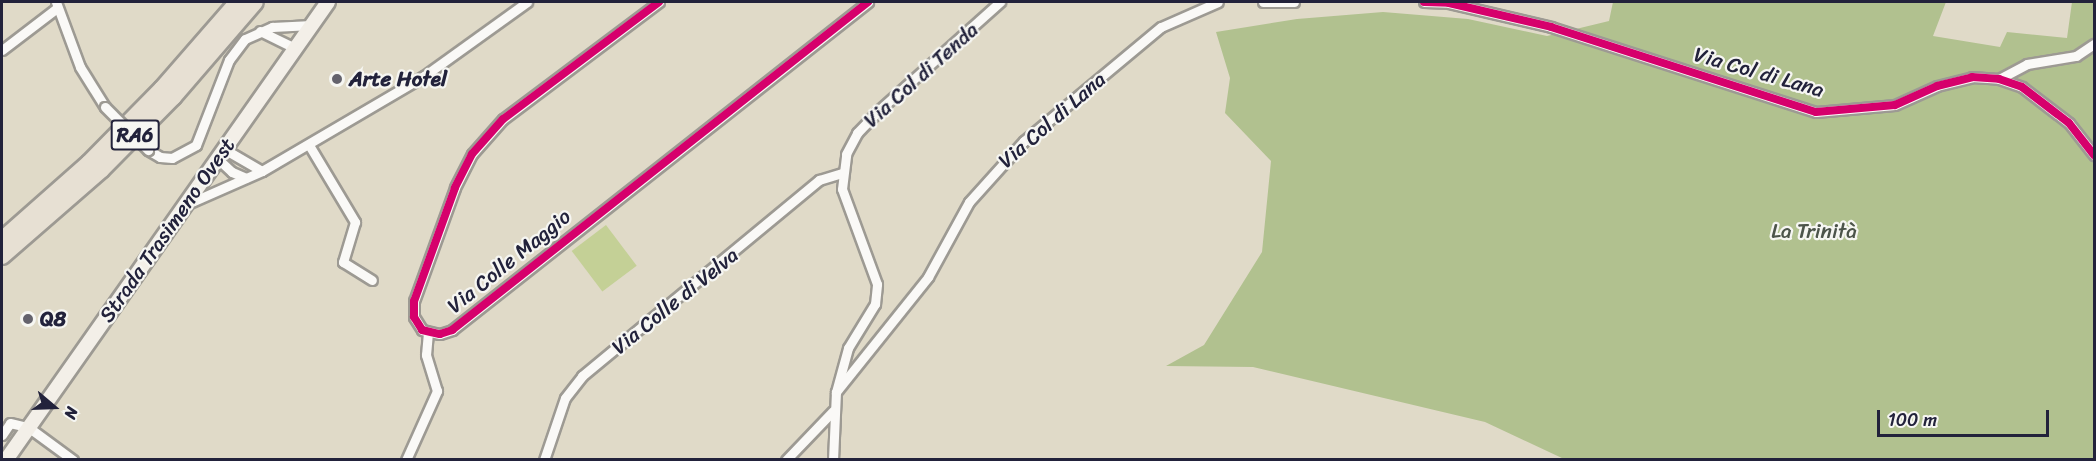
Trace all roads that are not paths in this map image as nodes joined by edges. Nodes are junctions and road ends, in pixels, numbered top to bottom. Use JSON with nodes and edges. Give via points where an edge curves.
{"nodes":[{"id":1,"x":238,"y":2,"type":"edge"},
{"id":2,"x":255,"y":2,"type":"edge"},
{"id":3,"x":328,"y":2,"type":"edge"},
{"id":4,"x":527,"y":2,"type":"edge"},
{"id":5,"x":659,"y":2,"type":"edge"},
{"id":6,"x":868,"y":2,"type":"edge"},
{"id":7,"x":1000,"y":2,"type":"edge"},
{"id":8,"x":1218,"y":2,"type":"edge"},
{"id":9,"x":1263,"y":2,"type":"edge"},
{"id":10,"x":1294,"y":2,"type":"edge"},
{"id":11,"x":1424,"y":2,"type":"edge"},
{"id":12,"x":56,"y":5,"type":"edge"},
{"id":13,"x":312,"y":25,"type":"junction"},
{"id":14,"x":261,"y":31,"type":"junction"},
{"id":15,"x":2094,"y":44,"type":"edge"},
{"id":16,"x":295,"y":48,"type":"junction"},
{"id":17,"x":2,"y":50,"type":"edge"},
{"id":18,"x":1999,"y":79,"type":"junction"},
{"id":19,"x":309,"y":145,"type":"junction"},
{"id":20,"x":221,"y":154,"type":"junction"},
{"id":21,"x":2094,"y":155,"type":"edge"},
{"id":22,"x":262,"y":171,"type":"junction"},
{"id":23,"x":842,"y":173,"type":"junction"},
{"id":24,"x":246,"y":178,"type":"junction"},
{"id":25,"x":185,"y":205,"type":"junction"},
{"id":26,"x":2,"y":240,"type":"edge"},
{"id":27,"x":2,"y":256,"type":"edge"},
{"id":28,"x":372,"y":280,"type":"dead end"},
{"id":29,"x":428,"y":333,"type":"junction"},
{"id":30,"x":836,"y":392,"type":"junction"},
{"id":31,"x":833,"y":411,"type":"junction"},
{"id":32,"x":28,"y":427,"type":"junction"},
{"id":33,"x":2,"y":435,"type":"edge"},
{"id":34,"x":6,"y":459,"type":"edge"},
{"id":35,"x":73,"y":459,"type":"edge"},
{"id":36,"x":406,"y":459,"type":"edge"},
{"id":37,"x":544,"y":459,"type":"edge"},
{"id":38,"x":786,"y":459,"type":"edge"},
{"id":39,"x":833,"y":459,"type":"edge"}],
"edges":[{"from":1,"to":26,"type":"highway","number":"RA6","via":[[162,89],[89,163]]},
{"from":2,"to":27,"type":"highway","number":"RA6","via":[[173,97],[117,154]]},
{"from":3,"to":13,"type":"main road","name":"Strada Trasimeno Ovest"},
{"from":4,"to":19,"type":"street","via":[[446,62]]},
{"from":5,"to":29,"type":"street","name":"Via Colle Maggio","via":[[503,119],[463,168],[414,302],[414,317]]},
{"from":6,"to":29,"type":"street","name":"Via Colle Maggio","via":[[452,330]]},
{"from":7,"to":23,"type":"street","name":"Via Col di Tenda","via":[[857,133]]},
{"from":8,"to":30,"type":"street","name":"Via Col di Lana","via":[[1161,27],[1017,148],[969,202],[928,277]]},
{"from":9,"to":10,"type":"street"},
{"from":11,"to":18,"type":"street","name":"Via Col di Lana","via":[[1449,3],[1551,27],[1816,112],[1895,105],[1937,86],[1972,77]]},
{"from":12,"to":14,"type":"street","bridge":true,"via":[[80,66],[105,107],[159,157],[172,158],[196,145],[229,60],[237,46]]},
{"from":12,"to":17,"type":"street"},
{"from":13,"to":14,"type":"street","via":[[285,24]]},
{"from":13,"to":16,"type":"main road","name":"Strada Trasimeno Ovest"},
{"from":14,"to":16,"type":"street"},
{"from":15,"to":18,"type":"street","via":[[2076,56],[2027,64]]},
{"from":16,"to":20,"type":"main road","name":"Strada Trasimeno Ovest"},
{"from":18,"to":21,"type":"street","name":"Via Col di Lana","via":[[2022,87],[2069,123]]},
{"from":19,"to":22,"type":"street"},
{"from":19,"to":28,"type":"street","via":[[356,222],[343,262]]},
{"from":20,"to":22,"type":"street"},
{"from":20,"to":24,"type":"street","via":[[224,166]]},
{"from":20,"to":25,"type":"main road","name":"Strada Trasimeno Ovest"},
{"from":22,"to":24,"type":"street"},
{"from":23,"to":30,"type":"street","name":"Via Col di Tenda","via":[[846,202],[877,284],[875,304],[848,348]]},
{"from":23,"to":37,"type":"street","name":"Via Colle di Velva","via":[[819,180],[582,376],[565,398]]},
{"from":24,"to":25,"type":"street"},
{"from":25,"to":32,"type":"main road","name":"Strada Trasimeno Ovest"},
{"from":29,"to":36,"type":"street","via":[[426,356],[437,391]]},
{"from":30,"to":31,"type":"street","name":"Via Col di Tenda"},
{"from":31,"to":38,"type":"street"},
{"from":31,"to":39,"type":"street","name":"Via Col di Tenda"},
{"from":32,"to":33,"type":"street","via":[[10,423]]},
{"from":32,"to":34,"type":"main road","name":"Strada Trasimeno Ovest"},
{"from":32,"to":35,"type":"street"}]}
